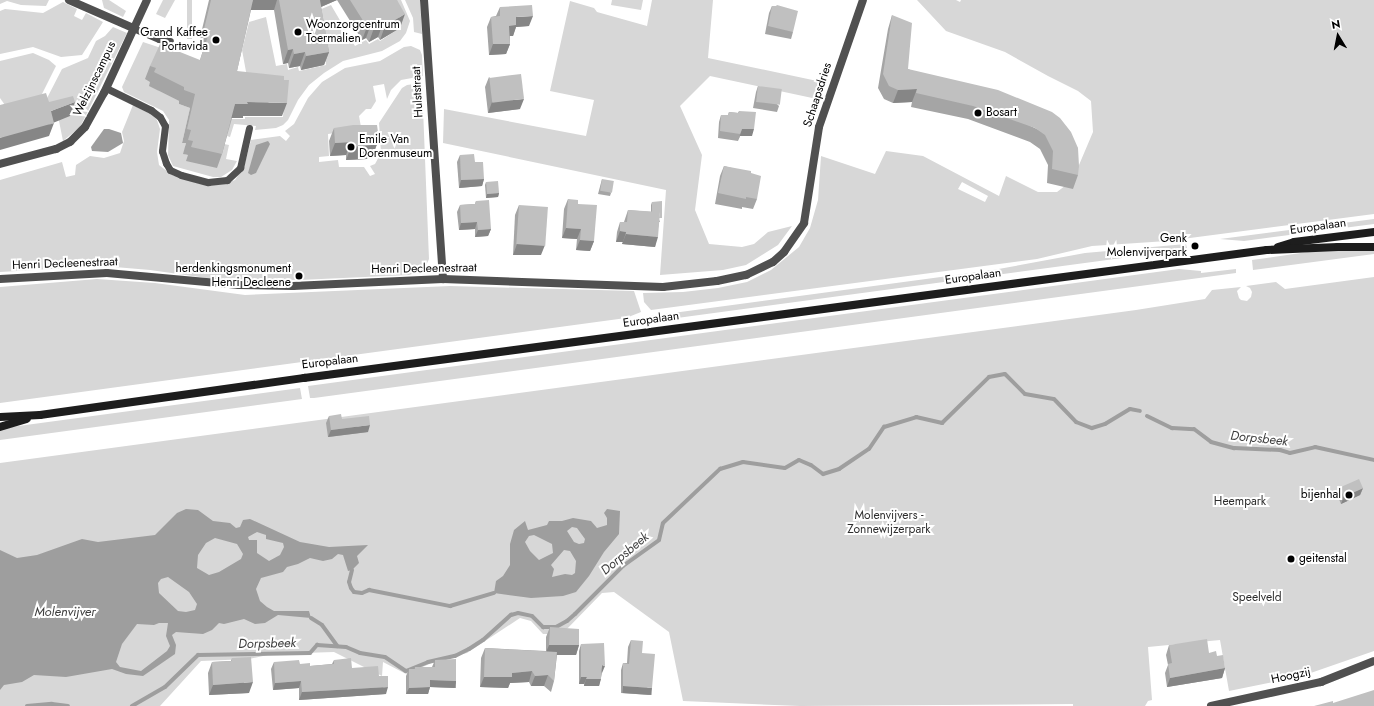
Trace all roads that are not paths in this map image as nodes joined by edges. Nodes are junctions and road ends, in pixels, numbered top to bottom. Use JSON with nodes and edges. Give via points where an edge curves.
{"nodes":[{"id":1,"x":69,"y":0,"type":"edge"},
{"id":2,"x":147,"y":0,"type":"edge"},
{"id":3,"x":424,"y":0,"type":"edge"},
{"id":4,"x":863,"y":0,"type":"edge"},
{"id":5,"x":133,"y":28,"type":"junction"},
{"id":6,"x":170,"y":41,"type":"dead end"},
{"id":7,"x":106,"y":88,"type":"junction"},
{"id":8,"x":249,"y":128,"type":"dead end"},
{"id":9,"x":0,"y":164,"type":"edge"},
{"id":10,"x":809,"y":201,"type":"joint"},
{"id":11,"x":1374,"y":232,"type":"edge"},
{"id":12,"x":1374,"y":247,"type":"edge"},
{"id":13,"x":1267,"y":250,"type":"junction"},
{"id":14,"x":443,"y":278,"type":"junction"},
{"id":15,"x":0,"y":279,"type":"edge"},
{"id":16,"x":40,"y":415,"type":"junction"},
{"id":17,"x":0,"y":417,"type":"edge"},
{"id":18,"x":0,"y":427,"type":"edge"},
{"id":19,"x":1374,"y":661,"type":"edge"},
{"id":20,"x":1211,"y":706,"type":"edge"}],
"edges":[{"from":1,"to":5,"type":"street"},
{"from":2,"to":5,"type":"street","name":"Welzijnscampus"},
{"from":3,"to":14,"type":"street","name":"Hulststraat"},
{"from":4,"to":10,"type":"street","name":"Schaapsdries","via":[[820,127],[812,166]]},
{"from":5,"to":6,"type":"lane"},
{"from":5,"to":7,"type":"street","name":"Welzijnscampus"},
{"from":7,"to":8,"type":"lane","via":[[160,117],[165,126],[162,151],[166,163],[170,170],[181,175],[208,182],[227,180],[240,168]]},
{"from":7,"to":9,"type":"street","name":"Welzijnscampus","via":[[84,127],[70,142],[56,149]]},
{"from":10,"to":14,"type":"street","name":"Henri Decleenestraat","via":[[804,223],[784,252],[773,262],[746,275],[663,287]]},
{"from":11,"to":13,"type":"main road","name":"Europalaan","via":[[1294,242]]},
{"from":12,"to":13,"type":"main road","name":"Europalaan","via":[[1338,246]]},
{"from":13,"to":16,"type":"main road","name":"Europalaan"},
{"from":14,"to":15,"type":"street","name":"Henri Decleenestraat","via":[[293,286],[209,284],[155,276],[107,273]]},
{"from":16,"to":17,"type":"main road","name":"Europalaan"},
{"from":16,"to":18,"type":"main road","name":"Europalaan"},
{"from":19,"to":20,"type":"street","name":"Hoogzij","via":[[1321,682]]}]}
